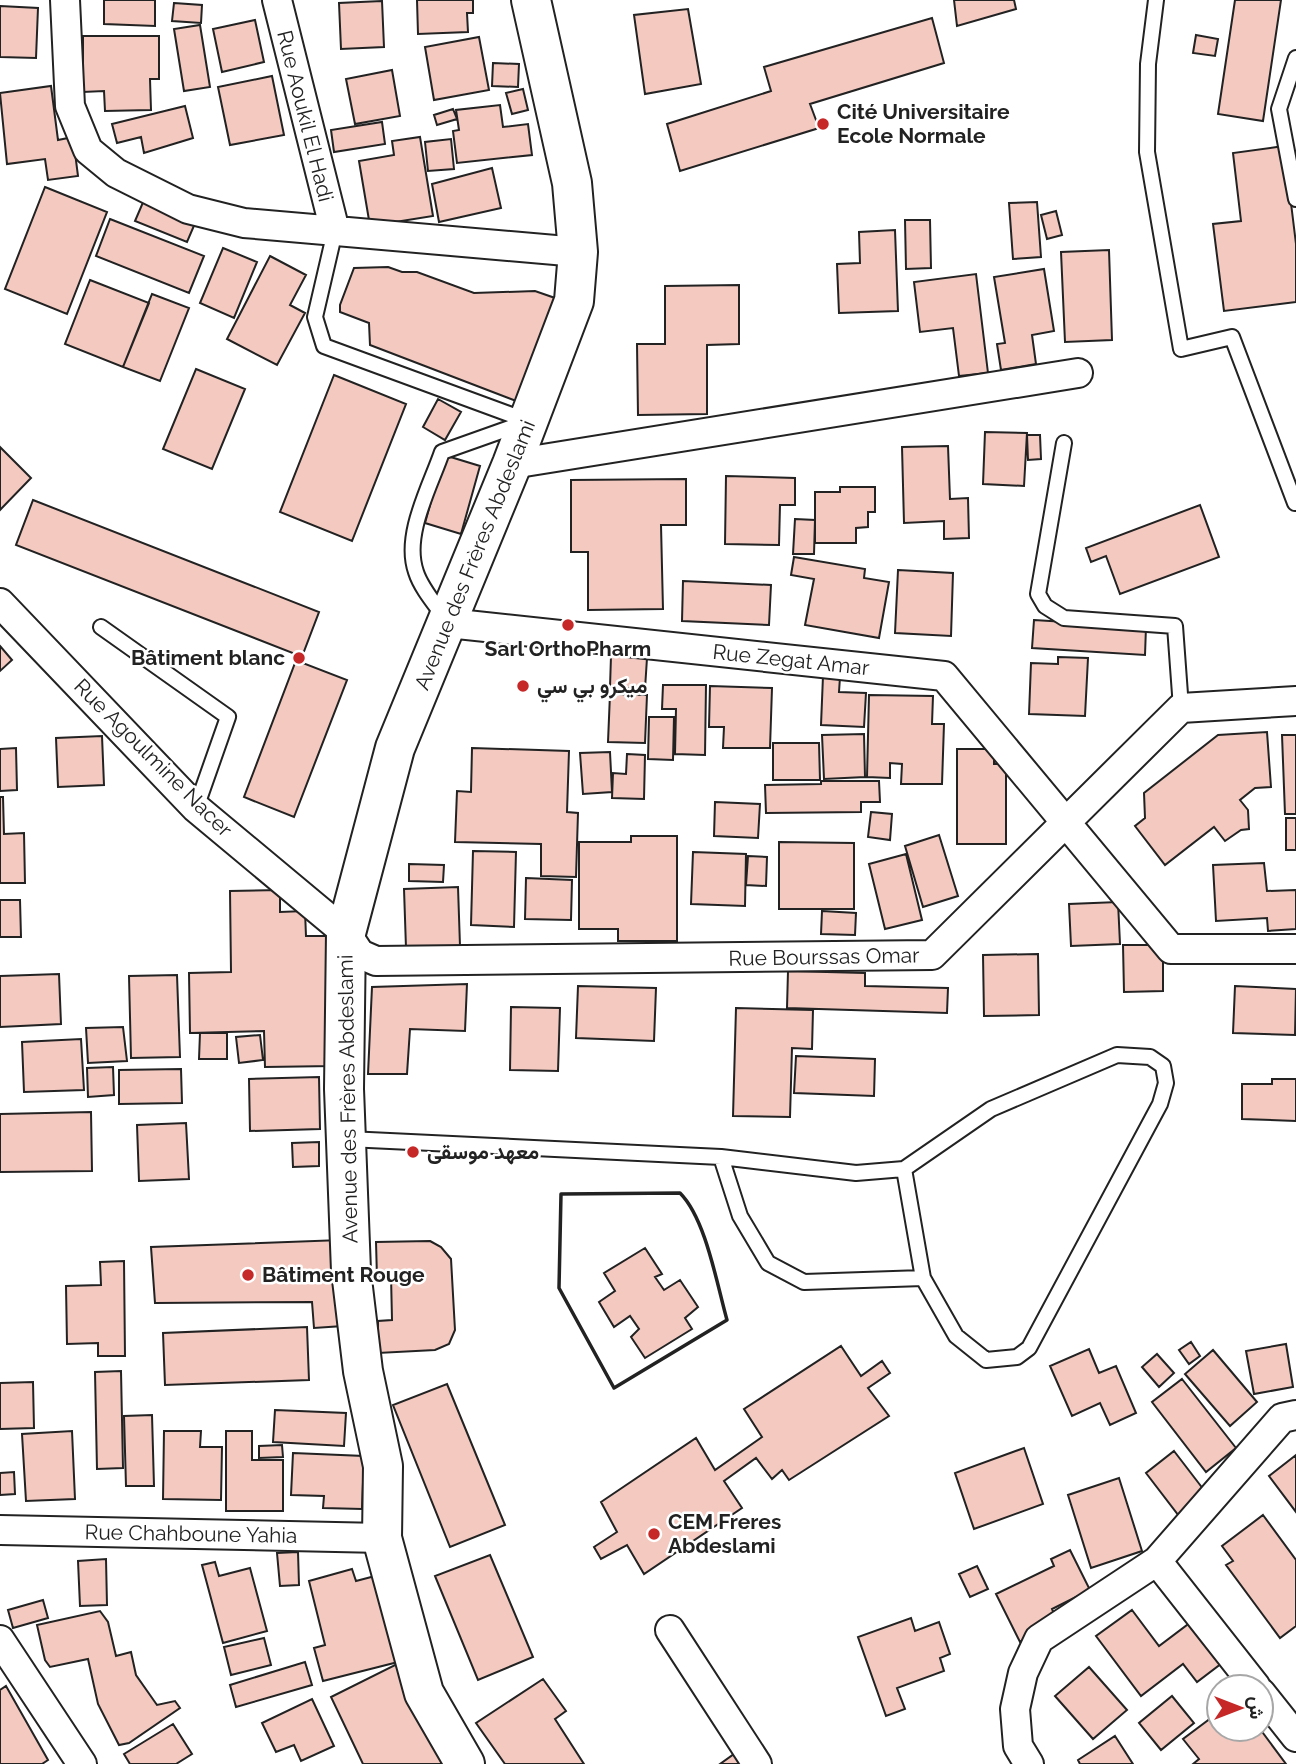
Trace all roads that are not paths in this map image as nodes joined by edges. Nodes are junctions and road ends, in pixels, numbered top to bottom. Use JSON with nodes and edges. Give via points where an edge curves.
{"nodes":[{"id":1,"x":65,"y":0,"type":"edge"},
{"id":2,"x":278,"y":0,"type":"edge"},
{"id":3,"x":531,"y":0,"type":"edge"},
{"id":4,"x":1156,"y":0,"type":"edge"},
{"id":5,"x":1296,"y":58,"type":"edge"},
{"id":6,"x":1296,"y":199,"type":"edge"},
{"id":7,"x":335,"y":231,"type":"junction"},
{"id":8,"x":578,"y":252,"type":"junction"},
{"id":9,"x":1078,"y":373,"type":"dead end"},
{"id":10,"x":529,"y":421,"type":"junction"},
{"id":11,"x":1064,"y":443,"type":"dead end"},
{"id":12,"x":512,"y":464,"type":"junction"},
{"id":13,"x":1296,"y":504,"type":"edge"},
{"id":14,"x":0,"y":603,"type":"edge"},
{"id":15,"x":448,"y":623,"type":"junction"},
{"id":16,"x":102,"y":627,"type":"dead end"},
{"id":17,"x":1296,"y":701,"type":"edge"},
{"id":18,"x":1181,"y":708,"type":"junction"},
{"id":19,"x":196,"y":808,"type":"junction"},
{"id":20,"x":1065,"y":823,"type":"junction"},
{"id":21,"x":346,"y":933,"type":"junction"},
{"id":22,"x":1296,"y":949,"type":"edge"},
{"id":23,"x":345,"y":1139,"type":"junction"},
{"id":24,"x":721,"y":1157,"type":"junction"},
{"id":25,"x":904,"y":1169,"type":"junction"},
{"id":26,"x":923,"y":1278,"type":"junction"},
{"id":27,"x":1296,"y":1415,"type":"edge"},
{"id":28,"x":0,"y":1530,"type":"edge"},
{"id":29,"x":382,"y":1538,"type":"junction"},
{"id":30,"x":1157,"y":1561,"type":"junction"},
{"id":31,"x":670,"y":1630,"type":"dead end"},
{"id":32,"x":0,"y":1640,"type":"edge"},
{"id":33,"x":1245,"y":1673,"type":"edge"},
{"id":34,"x":1275,"y":1711,"type":"edge"},
{"id":35,"x":1296,"y":1737,"type":"edge"},
{"id":36,"x":82,"y":1764,"type":"edge"},
{"id":37,"x":464,"y":1764,"type":"edge"},
{"id":38,"x":757,"y":1764,"type":"edge"},
{"id":39,"x":1029,"y":1764,"type":"edge"}],
"edges":[{"from":1,"to":7,"type":"street","via":[[70,106],[88,150],[116,173],[188,209],[244,223]]},
{"from":2,"to":7,"type":"street","name":"Rue Aoukil El Hadi"},
{"from":3,"to":8,"type":"main road","name":"Avenue des Frères Abdeslami","via":[[572,183]]},
{"from":4,"to":13,"type":"lane","via":[[1148,64],[1147,152],[1181,349],[1232,337]]},
{"from":5,"to":6,"type":"lane","via":[[1279,109]]},
{"from":7,"to":8,"type":"street"},
{"from":7,"to":10,"type":"lane","via":[[316,317],[324,346]]},
{"from":8,"to":10,"type":"main road","name":"Avenue des Frères Abdeslami","via":[[574,301]]},
{"from":9,"to":12,"type":"street"},
{"from":10,"to":12,"type":"main road","name":"Avenue des Frères Abdeslami"},
{"from":10,"to":15,"type":"lane","via":[[442,452],[418,520],[412,557],[416,575]]},
{"from":11,"to":18,"type":"lane","via":[[1038,594],[1045,606],[1063,618],[1175,626]]},
{"from":12,"to":15,"type":"main road","name":"Avenue des Frères Abdeslami"},
{"from":14,"to":19,"type":"street","name":"Rue Agoulmine Nacer"},
{"from":15,"to":20,"type":"street","name":"Rue Zegat Amar","via":[[944,676]]},
{"from":15,"to":21,"type":"main road","name":"Avenue des Frères Abdeslami","via":[[395,748]]},
{"from":16,"to":19,"type":"lane","via":[[229,718]]},
{"from":17,"to":18,"type":"street"},
{"from":18,"to":20,"type":"street","name":"Rue Bourssas Omar"},
{"from":19,"to":21,"type":"street","name":"Rue Agoulmine Nacer"},
{"from":20,"to":21,"type":"street","name":"Rue Bourssas Omar","via":[[932,956],[376,961],[360,954]]},
{"from":20,"to":22,"type":"street","name":"Rue Zegat Amar","via":[[1171,949]]},
{"from":21,"to":23,"type":"main road","name":"Avenue des Frères Abdeslami"},
{"from":23,"to":24,"type":"lane"},
{"from":23,"to":29,"type":"main road","name":"Avenue des Frères Abdeslami","via":[[351,1271],[363,1371],[383,1466]]},
{"from":24,"to":25,"type":"lane","via":[[856,1173]]},
{"from":24,"to":26,"type":"lane","via":[[740,1216],[768,1263],[804,1282]]},
{"from":25,"to":26,"type":"lane"},
{"from":25,"to":26,"type":"lane","via":[[991,1109],[1117,1055],[1150,1057],[1163,1066],[1166,1083],[1160,1104],[1029,1348],[1017,1357],[986,1360],[956,1336]]},
{"from":27,"to":30,"type":"street","via":[[1282,1419]]},
{"from":28,"to":29,"type":"street","name":"Rue Chahboune Yahia"},
{"from":29,"to":37,"type":"main road","name":"Avenue des Frères Abdeslami","via":[[424,1693]]},
{"from":30,"to":33,"type":"street"},
{"from":30,"to":39,"type":"street","via":[[1039,1639],[1023,1673],[1015,1709],[1018,1746]]},
{"from":31,"to":38,"type":"street"},
{"from":32,"to":36,"type":"street"},
{"from":34,"to":35,"type":"street"}]}
